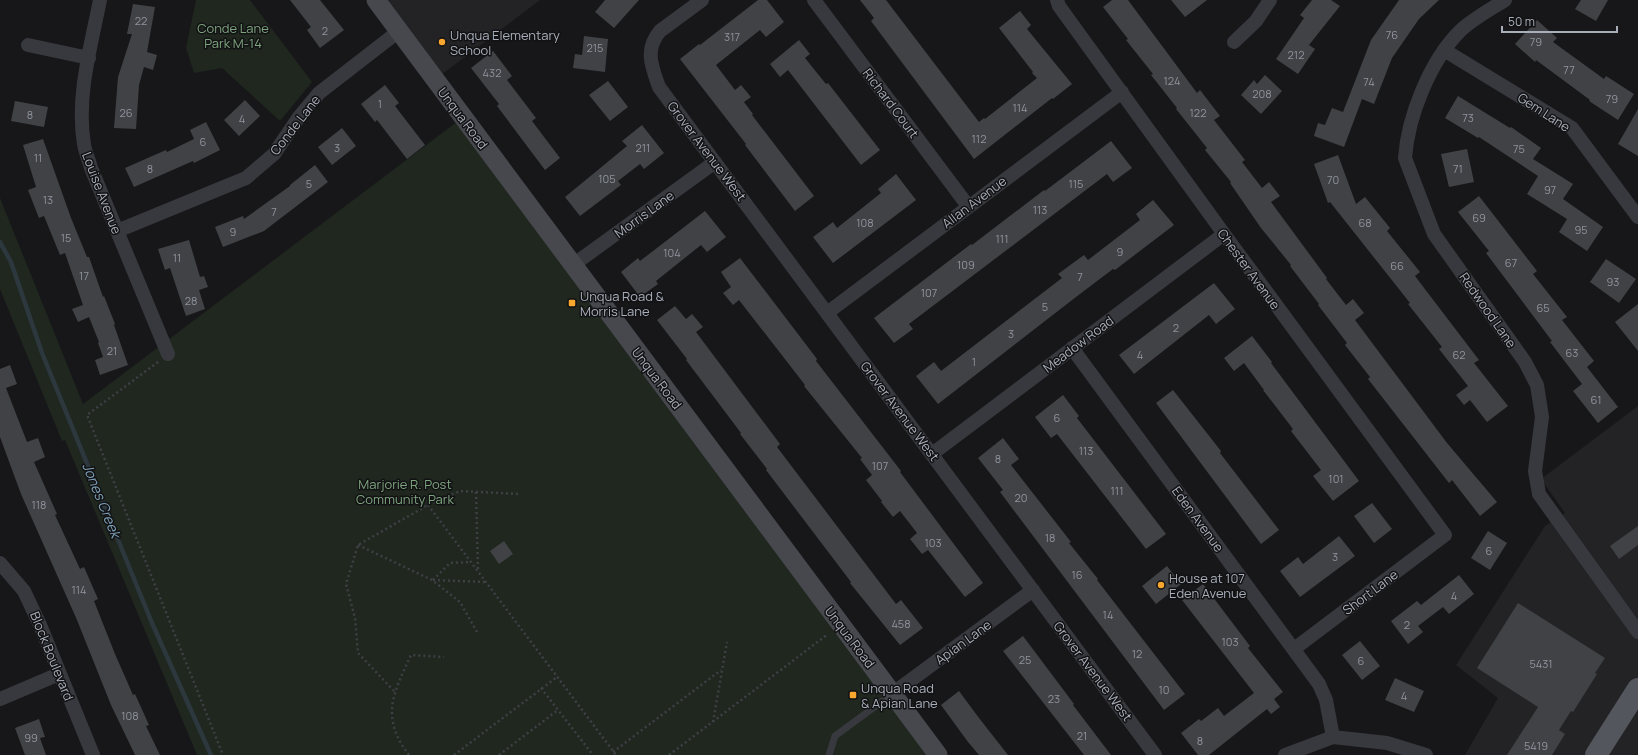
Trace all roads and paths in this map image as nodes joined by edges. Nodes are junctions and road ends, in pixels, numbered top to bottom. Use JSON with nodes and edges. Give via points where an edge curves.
{"nodes":[{"id":1,"x":100,"y":0,"type":"edge"},
{"id":2,"x":376,"y":0,"type":"edge"},
{"id":3,"x":702,"y":0,"type":"edge"},
{"id":4,"x":814,"y":0,"type":"edge"},
{"id":5,"x":1057,"y":0,"type":"edge"},
{"id":6,"x":1270,"y":0,"type":"edge"},
{"id":7,"x":1505,"y":0,"type":"edge"},
{"id":8,"x":399,"y":31,"type":"junction"},
{"id":9,"x":1234,"y":42,"type":"dead end"},
{"id":10,"x":28,"y":45,"type":"dead end"},
{"id":11,"x":1444,"y":50,"type":"junction"},
{"id":12,"x":89,"y":58,"type":"junction"},
{"id":13,"x":1122,"y":92,"type":"junction"},
{"id":14,"x":715,"y":162,"type":"junction"},
{"id":15,"x":968,"y":206,"type":"junction"},
{"id":16,"x":1638,"y":217,"type":"edge"},
{"id":17,"x":117,"y":231,"type":"junction"},
{"id":18,"x":1224,"y":234,"type":"junction"},
{"id":19,"x":573,"y":265,"type":"junction"},
{"id":20,"x":827,"y":312,"type":"junction"},
{"id":21,"x":1072,"y":348,"type":"junction"},
{"id":22,"x":168,"y":354,"type":"joint"},
{"id":23,"x":932,"y":454,"type":"junction"},
{"id":24,"x":476,"y":492,"type":"junction"},
{"id":25,"x":520,"y":494,"type":"dead end"},
{"id":26,"x":428,"y":505,"type":"junction"},
{"id":27,"x":1445,"y":535,"type":"joint"},
{"id":28,"x":358,"y":544,"type":"junction"},
{"id":29,"x":471,"y":562,"type":"junction"},
{"id":30,"x":0,"y":563,"type":"edge"},
{"id":31,"x":478,"y":571,"type":"junction"},
{"id":32,"x":432,"y":580,"type":"junction"},
{"id":33,"x":486,"y":582,"type":"junction"},
{"id":34,"x":1033,"y":590,"type":"junction"},
{"id":35,"x":841,"y":625,"type":"junction"},
{"id":36,"x":477,"y":632,"type":"dead end"},
{"id":37,"x":1638,"y":632,"type":"edge"},
{"id":38,"x":727,"y":642,"type":"dead end"},
{"id":39,"x":1294,"y":650,"type":"junction"},
{"id":40,"x":444,"y":657,"type":"dead end"},
{"id":41,"x":721,"y":670,"type":"junction"},
{"id":42,"x":59,"y":674,"type":"junction"},
{"id":43,"x":557,"y":676,"type":"junction"},
{"id":44,"x":541,"y":688,"type":"junction"},
{"id":45,"x":1638,"y":688,"type":"edge"},
{"id":46,"x":394,"y":691,"type":"junction"},
{"id":47,"x":892,"y":694,"type":"junction"},
{"id":48,"x":0,"y":698,"type":"edge"},
{"id":49,"x":558,"y":710,"type":"junction"},
{"id":50,"x":713,"y":722,"type":"junction"},
{"id":51,"x":1333,"y":737,"type":"junction"},
{"id":52,"x":613,"y":752,"type":"junction"},
{"id":53,"x":93,"y":755,"type":"edge"},
{"id":54,"x":223,"y":755,"type":"edge"},
{"id":55,"x":409,"y":755,"type":"edge"},
{"id":56,"x":454,"y":755,"type":"edge"},
{"id":57,"x":499,"y":755,"type":"edge"},
{"id":58,"x":593,"y":755,"type":"edge"},
{"id":59,"x":616,"y":755,"type":"edge"},
{"id":60,"x":669,"y":755,"type":"edge"},
{"id":61,"x":829,"y":755,"type":"edge"},
{"id":62,"x":938,"y":755,"type":"edge"},
{"id":63,"x":1155,"y":755,"type":"edge"},
{"id":64,"x":1285,"y":755,"type":"edge"},
{"id":65,"x":1426,"y":755,"type":"edge"},
{"id":66,"x":1596,"y":755,"type":"edge"}],
"edges":[{"from":1,"to":12,"type":"street","name":"Louise Avenue"},
{"from":2,"to":8,"type":"street","name":"Unqua Road"},
{"from":3,"to":14,"type":"street","name":"Grover Avenue West","via":[[654,38],[650,64],[659,87]]},
{"from":4,"to":15,"type":"street","name":"Richard Court"},
{"from":5,"to":13,"type":"street","name":"Chester Avenue"},
{"from":6,"to":9,"type":"street","via":[[1256,21]]},
{"from":7,"to":11,"type":"street","name":"Redwood Lane","via":[[1460,30]]},
{"from":8,"to":17,"type":"street","name":"Conde Lane","via":[[319,93],[274,154],[246,178]]},
{"from":8,"to":19,"type":"street","name":"Unqua Road"},
{"from":10,"to":12,"type":"street"},
{"from":11,"to":16,"type":"street","name":"Gem Lane","via":[[1572,128]]},
{"from":11,"to":37,"type":"street","name":"Redwood Lane","via":[[1417,102],[1405,158],[1434,234],[1525,362],[1537,385],[1542,417],[1535,471],[1539,494]]},
{"from":12,"to":17,"type":"street","name":"Louise Avenue","via":[[83,96],[84,145]]},
{"from":13,"to":15,"type":"street","name":"Allan Avenue"},
{"from":13,"to":18,"type":"street","name":"Chester Avenue"},
{"from":14,"to":19,"type":"street","name":"Morris Lane"},
{"from":14,"to":20,"type":"street","name":"Grover Avenue West"},
{"from":15,"to":20,"type":"street","name":"Allan Avenue"},
{"from":17,"to":22,"type":"street","name":"Louise Avenue"},
{"from":18,"to":21,"type":"street","name":"Meadow Road"},
{"from":18,"to":27,"type":"street","name":"Chester Avenue"},
{"from":19,"to":35,"type":"street","name":"Unqua Road"},
{"from":20,"to":23,"type":"street","name":"Grover Avenue West"},
{"from":21,"to":23,"type":"street","name":"Meadow Road"},
{"from":21,"to":39,"type":"street","name":"Eden Avenue"},
{"from":22,"to":54,"type":"path","via":[[87,415]]},
{"from":23,"to":34,"type":"street","name":"Grover Avenue West"},
{"from":24,"to":25,"type":"path"},
{"from":24,"to":26,"type":"path","via":[[460,491]]},
{"from":24,"to":31,"type":"path"},
{"from":26,"to":28,"type":"path"},
{"from":26,"to":29,"type":"path"},
{"from":27,"to":39,"type":"street","name":"Short Lane"},
{"from":28,"to":32,"type":"path"},
{"from":28,"to":46,"type":"path","via":[[346,584],[355,618],[358,653]]},
{"from":29,"to":31,"type":"path"},
{"from":29,"to":32,"type":"path","via":[[450,563]]},
{"from":30,"to":42,"type":"street","name":"Block Boulevard","via":[[24,591]]},
{"from":31,"to":33,"type":"path"},
{"from":32,"to":33,"type":"path"},
{"from":32,"to":36,"type":"path","via":[[460,602]]},
{"from":33,"to":43,"type":"path"},
{"from":34,"to":47,"type":"street","name":"Apian Lane"},
{"from":34,"to":63,"type":"street","name":"Grover Avenue West"},
{"from":35,"to":47,"type":"street","name":"Unqua Road"},
{"from":35,"to":50,"type":"path"},
{"from":38,"to":41,"type":"path"},
{"from":39,"to":51,"type":"street","name":"Eden Avenue","via":[[1319,684],[1326,700]]},
{"from":40,"to":46,"type":"path","via":[[411,656]]},
{"from":41,"to":50,"type":"path"},
{"from":41,"to":52,"type":"path"},
{"from":42,"to":48,"type":"street"},
{"from":42,"to":53,"type":"street","name":"Block Boulevard"},
{"from":43,"to":44,"type":"path"},
{"from":43,"to":52,"type":"path"},
{"from":44,"to":49,"type":"path"},
{"from":44,"to":56,"type":"path"},
{"from":45,"to":66,"type":"main road"},
{"from":46,"to":55,"type":"path","via":[[394,729],[399,743]]},
{"from":47,"to":61,"type":"lane","via":[[835,736]]},
{"from":47,"to":62,"type":"street","name":"Unqua Road"},
{"from":49,"to":57,"type":"path"},
{"from":49,"to":58,"type":"path"},
{"from":50,"to":60,"type":"path"},
{"from":51,"to":64,"type":"street"},
{"from":51,"to":65,"type":"street","via":[[1387,743]]},
{"from":52,"to":59,"type":"path"}]}
